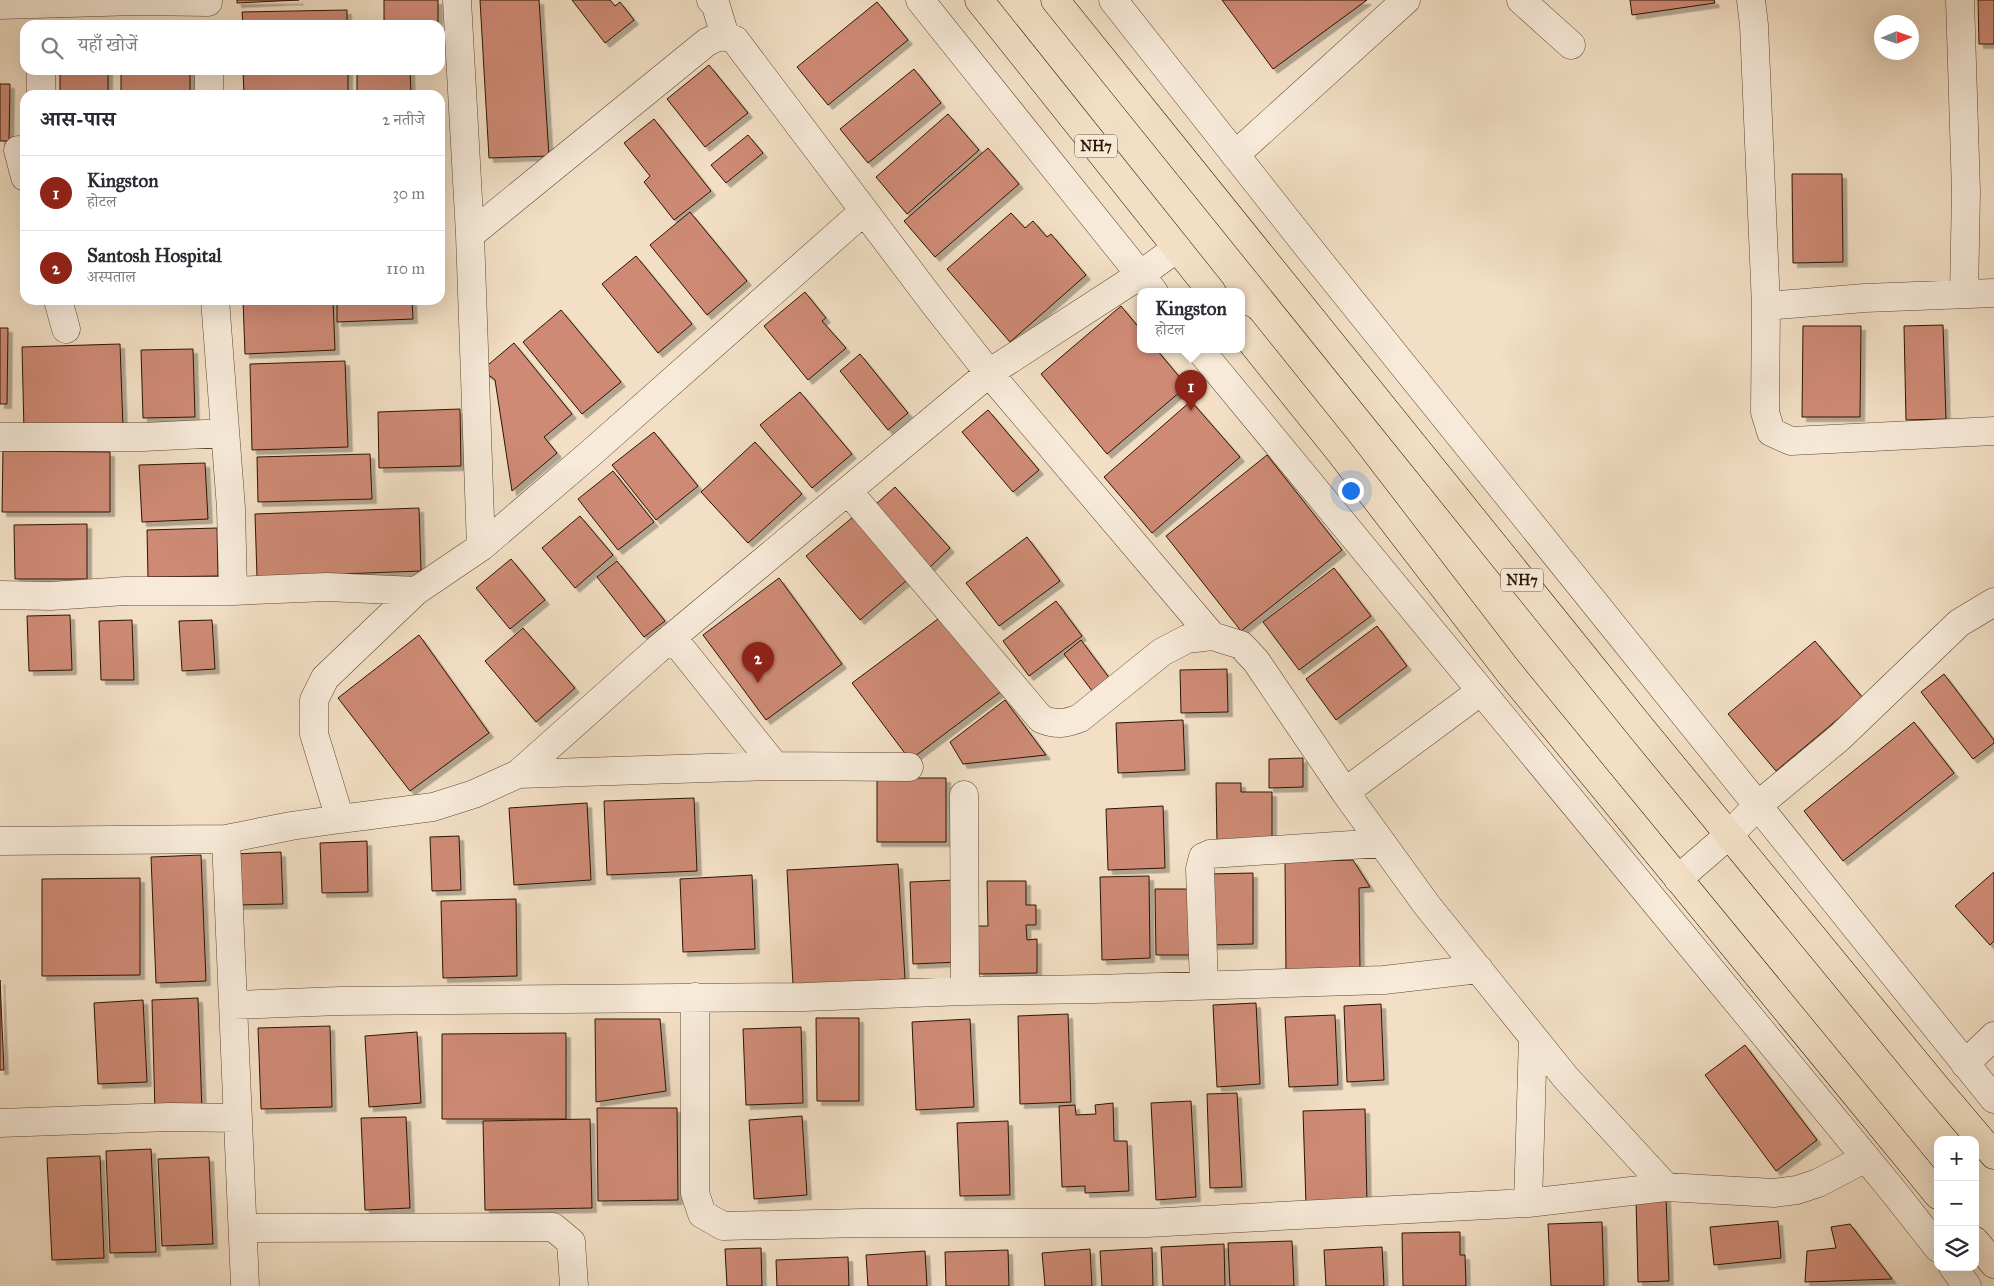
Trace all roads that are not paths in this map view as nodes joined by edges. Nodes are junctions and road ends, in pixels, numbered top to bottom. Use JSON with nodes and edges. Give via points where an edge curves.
{"nodes":[{"id":1,"x":457,"y":0,"type":"edge"},
{"id":2,"x":711,"y":0,"type":"edge"},
{"id":3,"x":920,"y":0,"type":"edge"},
{"id":4,"x":979,"y":0,"type":"edge"},
{"id":5,"x":1055,"y":0,"type":"edge"},
{"id":6,"x":1112,"y":0,"type":"edge"},
{"id":7,"x":1406,"y":0,"type":"edge"},
{"id":8,"x":1521,"y":0,"type":"edge"},
{"id":9,"x":1751,"y":0,"type":"edge"},
{"id":10,"x":1960,"y":0,"type":"edge"},
{"id":11,"x":69,"y":2,"type":"edge"},
{"id":12,"x":0,"y":5,"type":"edge"},
{"id":13,"x":208,"y":9,"type":"edge"},
{"id":14,"x":40,"y":15,"type":"edge"},
{"id":15,"x":726,"y":36,"type":"junction"},
{"id":16,"x":1571,"y":45,"type":"dead end"},
{"id":17,"x":40,"y":75,"type":"edge"},
{"id":18,"x":209,"y":75,"type":"edge"},
{"id":19,"x":40,"y":90,"type":"edge"},
{"id":20,"x":209,"y":90,"type":"edge"},
{"id":21,"x":14,"y":151,"type":"edge"},
{"id":22,"x":1235,"y":155,"type":"junction"},
{"id":23,"x":20,"y":165,"type":"edge"},
{"id":24,"x":864,"y":212,"type":"junction"},
{"id":25,"x":470,"y":235,"type":"junction"},
{"id":26,"x":1177,"y":248,"type":"junction"},
{"id":27,"x":1147,"y":284,"type":"edge"},
{"id":28,"x":1209,"y":288,"type":"edge"},
{"id":29,"x":1137,"y":290,"type":"edge"},
{"id":30,"x":1994,"y":293,"type":"edge"},
{"id":31,"x":1964,"y":294,"type":"junction"},
{"id":32,"x":59,"y":305,"type":"edge"},
{"id":33,"x":216,"y":305,"type":"edge"},
{"id":34,"x":1766,"y":306,"type":"junction"},
{"id":35,"x":66,"y":328,"type":"dead end"},
{"id":36,"x":1245,"y":334,"type":"edge"},
{"id":37,"x":1202,"y":353,"type":"edge"},
{"id":38,"x":989,"y":373,"type":"junction"},
{"id":39,"x":1994,"y":431,"type":"edge"},
{"id":40,"x":225,"y":433,"type":"junction"},
{"id":41,"x":0,"y":437,"type":"edge"},
{"id":42,"x":848,"y":491,"type":"junction"},
{"id":43,"x":480,"y":547,"type":"junction"},
{"id":44,"x":233,"y":591,"type":"junction"},
{"id":45,"x":416,"y":591,"type":"junction"},
{"id":46,"x":0,"y":595,"type":"edge"},
{"id":47,"x":1994,"y":602,"type":"edge"},
{"id":48,"x":1212,"y":636,"type":"junction"},
{"id":49,"x":672,"y":637,"type":"junction"},
{"id":50,"x":1481,"y":691,"type":"junction"},
{"id":51,"x":775,"y":766,"type":"junction"},
{"id":52,"x":909,"y":767,"type":"dead end"},
{"id":53,"x":518,"y":774,"type":"junction"},
{"id":54,"x":1345,"y":792,"type":"junction"},
{"id":55,"x":964,"y":795,"type":"dead end"},
{"id":56,"x":1757,"y":806,"type":"junction"},
{"id":57,"x":340,"y":819,"type":"junction"},
{"id":58,"x":1730,"y":834,"type":"junction"},
{"id":59,"x":226,"y":839,"type":"junction"},
{"id":60,"x":0,"y":841,"type":"edge"},
{"id":61,"x":1382,"y":843,"type":"junction"},
{"id":62,"x":1678,"y":879,"type":"junction"},
{"id":63,"x":1480,"y":970,"type":"junction"},
{"id":64,"x":1204,"y":985,"type":"junction"},
{"id":65,"x":965,"y":991,"type":"junction"},
{"id":66,"x":695,"y":997,"type":"junction"},
{"id":67,"x":233,"y":1005,"type":"junction"},
{"id":68,"x":1994,"y":1036,"type":"edge"},
{"id":69,"x":1533,"y":1037,"type":"junction"},
{"id":70,"x":1965,"y":1064,"type":"junction"},
{"id":71,"x":1994,"y":1099,"type":"edge"},
{"id":72,"x":238,"y":1118,"type":"junction"},
{"id":73,"x":0,"y":1123,"type":"edge"},
{"id":74,"x":1994,"y":1155,"type":"edge"},
{"id":75,"x":1866,"y":1158,"type":"junction"},
{"id":76,"x":1666,"y":1188,"type":"junction"},
{"id":77,"x":1934,"y":1190,"type":"edge"},
{"id":78,"x":1528,"y":1203,"type":"junction"},
{"id":79,"x":243,"y":1228,"type":"junction"},
{"id":80,"x":1934,"y":1243,"type":"edge"},
{"id":81,"x":1979,"y":1247,"type":"edge"},
{"id":82,"x":1994,"y":1264,"type":"edge"},
{"id":83,"x":1956,"y":1271,"type":"edge"},
{"id":84,"x":246,"y":1286,"type":"edge"},
{"id":85,"x":574,"y":1286,"type":"edge"},
{"id":86,"x":1967,"y":1286,"type":"edge"}],
"edges":[{"from":1,"to":25,"type":"street"},
{"from":2,"to":15,"type":"street"},
{"from":3,"to":27,"type":"street"},
{"from":4,"to":26,"type":"highway","number":"NH7"},
{"from":5,"to":58,"type":"highway","number":"NH7"},
{"from":6,"to":22,"type":"street"},
{"from":7,"to":22,"type":"street"},
{"from":8,"to":16,"type":"street"},
{"from":9,"to":34,"type":"street"},
{"from":10,"to":31,"type":"street","via":[[1966,192]]},
{"from":11,"to":13,"type":"street","via":[[138,1]]},
{"from":11,"to":14,"type":"street"},
{"from":12,"to":14,"type":"street"},
{"from":15,"to":24,"type":"street","via":[[735,40]]},
{"from":15,"to":25,"type":"street","via":[[708,42]]},
{"from":17,"to":19,"type":"street"},
{"from":18,"to":20,"type":"street"},
{"from":21,"to":23,"type":"street"},
{"from":22,"to":56,"type":"street"},
{"from":24,"to":38,"type":"street"},
{"from":24,"to":43,"type":"street","via":[[599,447]]},
{"from":25,"to":43,"type":"street"},
{"from":26,"to":27,"type":"street"},
{"from":26,"to":28,"type":"highway","number":"NH7"},
{"from":29,"to":38,"type":"street"},
{"from":30,"to":31,"type":"street"},
{"from":31,"to":34,"type":"street"},
{"from":32,"to":35,"type":"street"},
{"from":33,"to":40,"type":"street"},
{"from":34,"to":39,"type":"street","via":[[1765,412],[1771,432],[1791,441]]},
{"from":36,"to":62,"type":"highway","via":[[1508,670]]},
{"from":37,"to":50,"type":"street"},
{"from":38,"to":42,"type":"street"},
{"from":38,"to":48,"type":"street"},
{"from":40,"to":41,"type":"street","via":[[143,437]]},
{"from":40,"to":44,"type":"street"},
{"from":42,"to":48,"type":"street","via":[[1041,719],[1067,724],[1080,718],[1162,652],[1187,639]]},
{"from":42,"to":49,"type":"street"},
{"from":43,"to":45,"type":"street"},
{"from":44,"to":45,"type":"street","via":[[327,588]]},
{"from":44,"to":46,"type":"street"},
{"from":45,"to":57,"type":"street","via":[[325,678],[314,700],[314,734]]},
{"from":47,"to":56,"type":"street","via":[[1959,623],[1839,738]]},
{"from":48,"to":54,"type":"street","via":[[1241,645],[1256,662]]},
{"from":49,"to":51,"type":"street"},
{"from":49,"to":53,"type":"street"},
{"from":50,"to":54,"type":"street"},
{"from":50,"to":75,"type":"street"},
{"from":51,"to":52,"type":"street"},
{"from":51,"to":53,"type":"street"},
{"from":53,"to":57,"type":"street","via":[[474,794],[433,807]]},
{"from":54,"to":61,"type":"street"},
{"from":55,"to":65,"type":"street"},
{"from":56,"to":58,"type":"street"},
{"from":56,"to":70,"type":"street"},
{"from":57,"to":59,"type":"street"},
{"from":58,"to":62,"type":"street"},
{"from":58,"to":74,"type":"highway","number":"NH7"},
{"from":59,"to":60,"type":"street"},
{"from":59,"to":67,"type":"street"},
{"from":61,"to":63,"type":"street"},
{"from":61,"to":64,"type":"street","via":[[1210,854],[1202,858]]},
{"from":62,"to":77,"type":"highway"},
{"from":63,"to":64,"type":"street","via":[[1384,980]]},
{"from":63,"to":69,"type":"street"},
{"from":64,"to":65,"type":"street"},
{"from":65,"to":66,"type":"street"},
{"from":66,"to":67,"type":"street"},
{"from":66,"to":78,"type":"street","via":[[695,1193],[702,1214],[723,1226],[1147,1223]]},
{"from":67,"to":72,"type":"street"},
{"from":68,"to":70,"type":"street"},
{"from":69,"to":76,"type":"street"},
{"from":69,"to":78,"type":"street"},
{"from":70,"to":71,"type":"street"},
{"from":72,"to":73,"type":"street"},
{"from":72,"to":79,"type":"street"},
{"from":75,"to":76,"type":"street","via":[[1797,1190],[1774,1193]]},
{"from":75,"to":80,"type":"street"},
{"from":76,"to":78,"type":"street"},
{"from":79,"to":84,"type":"street"},
{"from":79,"to":85,"type":"street","via":[[554,1227],[571,1242]]},
{"from":81,"to":82,"type":"highway"},
{"from":83,"to":86,"type":"street"}]}
